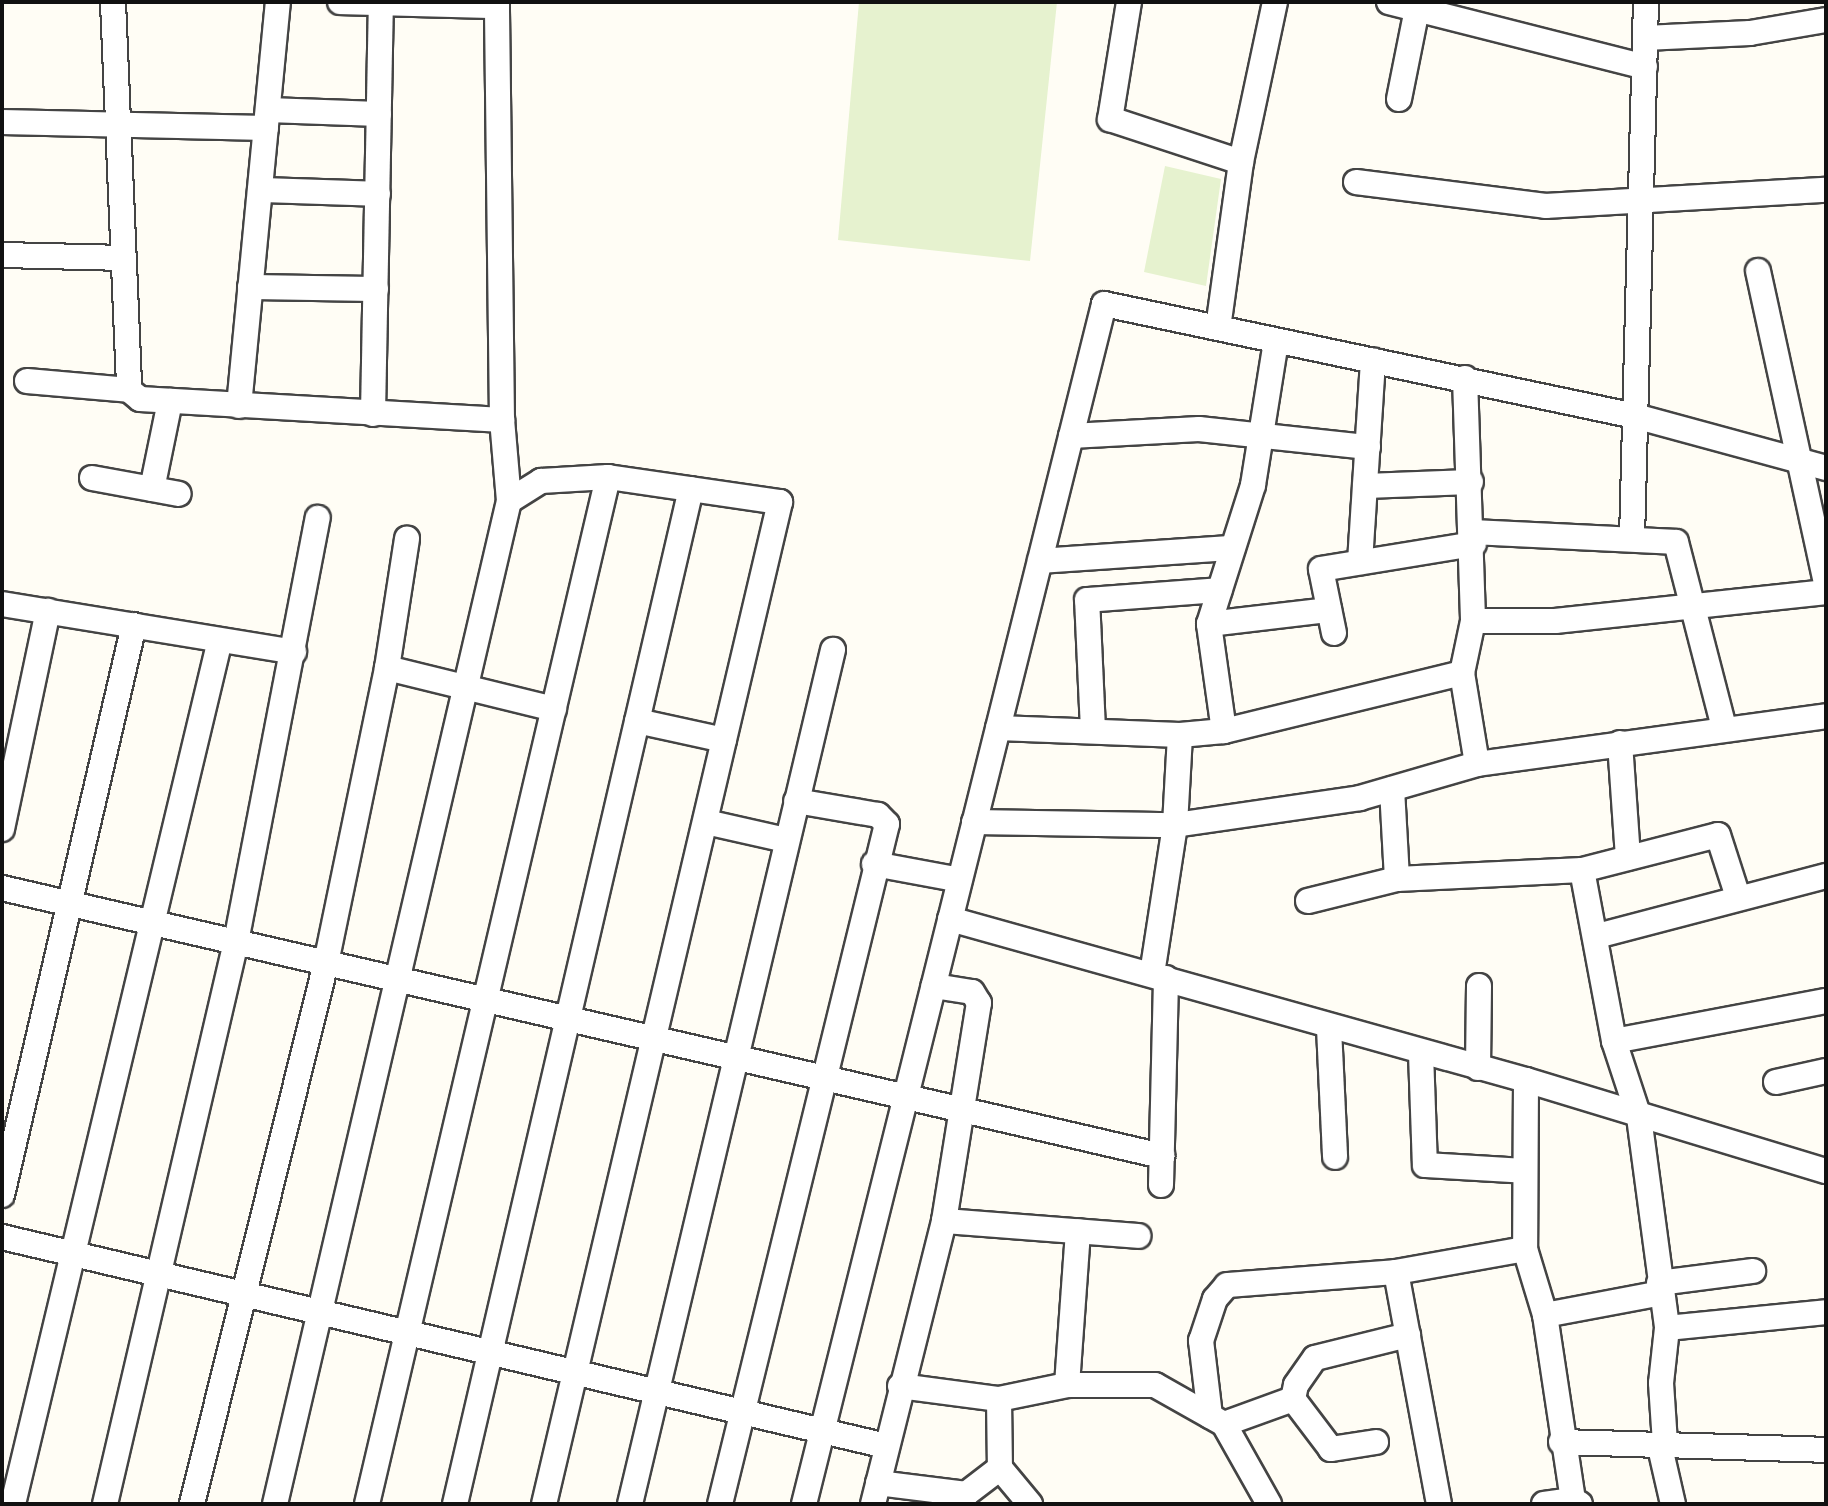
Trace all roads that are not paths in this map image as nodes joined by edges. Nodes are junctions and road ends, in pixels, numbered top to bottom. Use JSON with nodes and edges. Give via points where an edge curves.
{"nodes":[{"id":1,"x":113,"y":2,"type":"edge"},
{"id":2,"x":278,"y":2,"type":"edge"},
{"id":3,"x":340,"y":2,"type":"edge"},
{"id":4,"x":1129,"y":2,"type":"edge"},
{"id":5,"x":1275,"y":2,"type":"edge"},
{"id":6,"x":1389,"y":2,"type":"edge"},
{"id":7,"x":1646,"y":2,"type":"edge"},
{"id":8,"x":381,"y":3,"type":"edge"},
{"id":9,"x":497,"y":4,"type":"edge"},
{"id":10,"x":1417,"y":9,"type":"junction"},
{"id":11,"x":1826,"y":20,"type":"edge"},
{"id":12,"x":1645,"y":38,"type":"junction"},
{"id":13,"x":1645,"y":67,"type":"junction"},
{"id":14,"x":1399,"y":99,"type":"dead end"},
{"id":15,"x":379,"y":114,"type":"junction"},
{"id":16,"x":267,"y":119,"type":"junction"},
{"id":17,"x":2,"y":122,"type":"edge"},
{"id":18,"x":117,"y":123,"type":"junction"},
{"id":19,"x":1241,"y":162,"type":"junction"},
{"id":20,"x":1356,"y":182,"type":"dead end"},
{"id":21,"x":260,"y":190,"type":"junction"},
{"id":22,"x":1826,"y":190,"type":"edge"},
{"id":23,"x":378,"y":194,"type":"junction"},
{"id":24,"x":1643,"y":200,"type":"junction"},
{"id":25,"x":2,"y":255,"type":"edge"},
{"id":26,"x":121,"y":258,"type":"junction"},
{"id":27,"x":1758,"y":271,"type":"dead end"},
{"id":28,"x":250,"y":287,"type":"junction"},
{"id":29,"x":376,"y":289,"type":"junction"},
{"id":30,"x":1218,"y":328,"type":"junction"},
{"id":31,"x":1276,"y":342,"type":"junction"},
{"id":32,"x":1373,"y":360,"type":"junction"},
{"id":33,"x":1465,"y":378,"type":"junction"},
{"id":34,"x":27,"y":381,"type":"dead end"},
{"id":35,"x":129,"y":390,"type":"junction"},
{"id":36,"x":170,"y":401,"type":"junction"},
{"id":37,"x":239,"y":406,"type":"junction"},
{"id":38,"x":373,"y":414,"type":"junction"},
{"id":39,"x":1635,"y":416,"type":"junction"},
{"id":40,"x":502,"y":420,"type":"junction"},
{"id":41,"x":1260,"y":432,"type":"junction"},
{"id":42,"x":1071,"y":436,"type":"junction"},
{"id":43,"x":1368,"y":447,"type":"junction"},
{"id":44,"x":1796,"y":460,"type":"junction"},
{"id":45,"x":1826,"y":468,"type":"edge"},
{"id":46,"x":608,"y":477,"type":"junction"},
{"id":47,"x":92,"y":478,"type":"dead end"},
{"id":48,"x":1471,"y":482,"type":"junction"},
{"id":49,"x":1365,"y":486,"type":"junction"},
{"id":50,"x":152,"y":489,"type":"junction"},
{"id":51,"x":691,"y":489,"type":"junction"},
{"id":52,"x":179,"y":494,"type":"dead end"},
{"id":53,"x":509,"y":501,"type":"junction"},
{"id":54,"x":318,"y":518,"type":"dead end"},
{"id":55,"x":1474,"y":538,"type":"junction"},
{"id":56,"x":407,"y":539,"type":"dead end"},
{"id":57,"x":1632,"y":539,"type":"junction"},
{"id":58,"x":1233,"y":548,"type":"junction"},
{"id":59,"x":1040,"y":561,"type":"junction"},
{"id":60,"x":1360,"y":562,"type":"junction"},
{"id":61,"x":1826,"y":582,"type":"edge"},
{"id":62,"x":1220,"y":590,"type":"junction"},
{"id":63,"x":1826,"y":592,"type":"edge"},
{"id":64,"x":2,"y":604,"type":"edge"},
{"id":65,"x":1691,"y":606,"type":"junction"},
{"id":66,"x":48,"y":611,"type":"junction"},
{"id":67,"x":1473,"y":621,"type":"junction"},
{"id":68,"x":1209,"y":624,"type":"junction"},
{"id":69,"x":134,"y":625,"type":"junction"},
{"id":70,"x":220,"y":640,"type":"junction"},
{"id":71,"x":833,"y":650,"type":"dead end"},
{"id":72,"x":294,"y":652,"type":"junction"},
{"id":73,"x":387,"y":668,"type":"junction"},
{"id":74,"x":1462,"y":673,"type":"junction"},
{"id":75,"x":466,"y":684,"type":"junction"},
{"id":76,"x":554,"y":709,"type":"junction"},
{"id":77,"x":1826,"y":716,"type":"edge"},
{"id":78,"x":637,"y":721,"type":"junction"},
{"id":79,"x":998,"y":728,"type":"junction"},
{"id":80,"x":1724,"y":728,"type":"junction"},
{"id":81,"x":1093,"y":730,"type":"junction"},
{"id":82,"x":1224,"y":731,"type":"junction"},
{"id":83,"x":1180,"y":735,"type":"junction"},
{"id":84,"x":724,"y":740,"type":"junction"},
{"id":85,"x":1620,"y":743,"type":"junction"},
{"id":86,"x":1477,"y":764,"type":"junction"},
{"id":87,"x":1392,"y":789,"type":"junction"},
{"id":88,"x":796,"y":801,"type":"junction"},
{"id":89,"x":706,"y":822,"type":"junction"},
{"id":90,"x":974,"y":822,"type":"junction"},
{"id":91,"x":1175,"y":825,"type":"junction"},
{"id":92,"x":2,"y":829,"type":"edge"},
{"id":93,"x":786,"y":840,"type":"junction"},
{"id":94,"x":1628,"y":858,"type":"junction"},
{"id":95,"x":874,"y":864,"type":"junction"},
{"id":96,"x":1582,"y":870,"type":"junction"},
{"id":97,"x":1826,"y":876,"type":"edge"},
{"id":98,"x":1397,"y":879,"type":"junction"},
{"id":99,"x":960,"y":880,"type":"junction"},
{"id":100,"x":2,"y":888,"type":"edge"},
{"id":101,"x":1738,"y":897,"type":"junction"},
{"id":102,"x":1308,"y":901,"type":"dead end"},
{"id":103,"x":71,"y":904,"type":"junction"},
{"id":104,"x":950,"y":919,"type":"junction"},
{"id":105,"x":154,"y":923,"type":"junction"},
{"id":106,"x":1597,"y":936,"type":"junction"},
{"id":107,"x":236,"y":942,"type":"junction"},
{"id":108,"x":326,"y":963,"type":"junction"},
{"id":109,"x":1159,"y":976,"type":"junction"},
{"id":110,"x":398,"y":979,"type":"junction"},
{"id":111,"x":933,"y":986,"type":"junction"},
{"id":112,"x":1479,"y":986,"type":"dead end"},
{"id":113,"x":485,"y":1000,"type":"junction"},
{"id":114,"x":1826,"y":1001,"type":"edge"},
{"id":115,"x":568,"y":1019,"type":"junction"},
{"id":116,"x":1329,"y":1028,"type":"junction"},
{"id":117,"x":655,"y":1039,"type":"junction"},
{"id":118,"x":1614,"y":1041,"type":"junction"},
{"id":119,"x":1421,"y":1053,"type":"junction"},
{"id":120,"x":735,"y":1057,"type":"junction"},
{"id":121,"x":1478,"y":1068,"type":"junction"},
{"id":122,"x":1826,"y":1071,"type":"edge"},
{"id":123,"x":823,"y":1077,"type":"junction"},
{"id":124,"x":1526,"y":1080,"type":"junction"},
{"id":125,"x":1776,"y":1082,"type":"dead end"},
{"id":126,"x":906,"y":1096,"type":"junction"},
{"id":127,"x":964,"y":1110,"type":"junction"},
{"id":128,"x":1639,"y":1117,"type":"junction"},
{"id":129,"x":1162,"y":1156,"type":"junction"},
{"id":130,"x":1335,"y":1157,"type":"dead end"},
{"id":131,"x":1525,"y":1171,"type":"junction"},
{"id":132,"x":1826,"y":1171,"type":"edge"},
{"id":133,"x":1161,"y":1185,"type":"dead end"},
{"id":134,"x":2,"y":1195,"type":"edge"},
{"id":135,"x":944,"y":1221,"type":"junction"},
{"id":136,"x":1078,"y":1231,"type":"junction"},
{"id":137,"x":1138,"y":1236,"type":"dead end"},
{"id":138,"x":2,"y":1237,"type":"edge"},
{"id":139,"x":1525,"y":1249,"type":"junction"},
{"id":140,"x":73,"y":1253,"type":"junction"},
{"id":141,"x":1753,"y":1271,"type":"dead end"},
{"id":142,"x":1396,"y":1272,"type":"junction"},
{"id":143,"x":159,"y":1274,"type":"junction"},
{"id":144,"x":1660,"y":1288,"type":"junction"},
{"id":145,"x":244,"y":1294,"type":"junction"},
{"id":146,"x":320,"y":1312,"type":"junction"},
{"id":147,"x":1826,"y":1312,"type":"edge"},
{"id":148,"x":1545,"y":1315,"type":"junction"},
{"id":149,"x":1667,"y":1328,"type":"junction"},
{"id":150,"x":407,"y":1333,"type":"junction"},
{"id":151,"x":1408,"y":1335,"type":"junction"},
{"id":152,"x":490,"y":1352,"type":"junction"},
{"id":153,"x":575,"y":1373,"type":"junction"},
{"id":154,"x":1067,"y":1385,"type":"junction"},
{"id":155,"x":900,"y":1386,"type":"junction"},
{"id":156,"x":656,"y":1392,"type":"junction"},
{"id":157,"x":999,"y":1399,"type":"junction"},
{"id":158,"x":1293,"y":1399,"type":"junction"},
{"id":159,"x":742,"y":1412,"type":"junction"},
{"id":160,"x":1217,"y":1420,"type":"junction"},
{"id":161,"x":822,"y":1431,"type":"junction"},
{"id":162,"x":1376,"y":1442,"type":"dead end"},
{"id":163,"x":1561,"y":1442,"type":"junction"},
{"id":164,"x":1662,"y":1443,"type":"junction"},
{"id":165,"x":886,"y":1446,"type":"junction"},
{"id":166,"x":1826,"y":1450,"type":"edge"},
{"id":167,"x":1000,"y":1468,"type":"junction"},
{"id":168,"x":876,"y":1493,"type":"edge"},
{"id":169,"x":1576,"y":1502,"type":"edge"},
{"id":170,"x":13,"y":1504,"type":"edge"},
{"id":171,"x":105,"y":1504,"type":"edge"},
{"id":172,"x":192,"y":1504,"type":"edge"},
{"id":173,"x":275,"y":1504,"type":"edge"},
{"id":174,"x":367,"y":1504,"type":"edge"},
{"id":175,"x":455,"y":1504,"type":"edge"},
{"id":176,"x":544,"y":1504,"type":"edge"},
{"id":177,"x":630,"y":1504,"type":"edge"},
{"id":178,"x":720,"y":1504,"type":"edge"},
{"id":179,"x":804,"y":1504,"type":"edge"},
{"id":180,"x":1030,"y":1504,"type":"edge"},
{"id":181,"x":1269,"y":1504,"type":"edge"},
{"id":182,"x":1439,"y":1504,"type":"edge"},
{"id":183,"x":1544,"y":1504,"type":"edge"},
{"id":184,"x":1673,"y":1504,"type":"edge"}],
"edges":[{"from":1,"to":18,"type":"street"},
{"from":2,"to":16,"type":"street"},
{"from":3,"to":8,"type":"street"},
{"from":4,"to":19,"type":"street","via":[[1110,119]]},
{"from":5,"to":19,"type":"street"},
{"from":6,"to":10,"type":"street"},
{"from":7,"to":12,"type":"street"},
{"from":8,"to":9,"type":"street"},
{"from":8,"to":15,"type":"street"},
{"from":9,"to":40,"type":"street"},
{"from":10,"to":13,"type":"street"},
{"from":10,"to":14,"type":"street"},
{"from":11,"to":12,"type":"street","via":[[1750,33]]},
{"from":12,"to":13,"type":"street"},
{"from":13,"to":24,"type":"street"},
{"from":15,"to":16,"type":"street"},
{"from":15,"to":23,"type":"street"},
{"from":16,"to":18,"type":"street"},
{"from":16,"to":21,"type":"street"},
{"from":17,"to":18,"type":"street"},
{"from":18,"to":26,"type":"street"},
{"from":19,"to":30,"type":"street"},
{"from":20,"to":24,"type":"street","via":[[1545,206]]},
{"from":21,"to":23,"type":"street"},
{"from":21,"to":28,"type":"street"},
{"from":22,"to":24,"type":"street"},
{"from":23,"to":29,"type":"street"},
{"from":24,"to":39,"type":"street"},
{"from":25,"to":26,"type":"street"},
{"from":26,"to":35,"type":"street"},
{"from":27,"to":44,"type":"street"},
{"from":28,"to":29,"type":"street"},
{"from":28,"to":37,"type":"street"},
{"from":29,"to":38,"type":"street"},
{"from":30,"to":31,"type":"street"},
{"from":30,"to":42,"type":"street","via":[[1104,304]]},
{"from":31,"to":32,"type":"street"},
{"from":31,"to":41,"type":"street"},
{"from":32,"to":33,"type":"street"},
{"from":32,"to":43,"type":"street"},
{"from":33,"to":39,"type":"street"},
{"from":33,"to":48,"type":"street"},
{"from":34,"to":35,"type":"street"},
{"from":35,"to":36,"type":"street","via":[[140,399]]},
{"from":36,"to":37,"type":"street"},
{"from":36,"to":50,"type":"street"},
{"from":37,"to":38,"type":"street"},
{"from":38,"to":40,"type":"street"},
{"from":39,"to":44,"type":"street"},
{"from":39,"to":57,"type":"street"},
{"from":40,"to":53,"type":"street"},
{"from":41,"to":42,"type":"street","via":[[1199,429]]},
{"from":41,"to":43,"type":"street"},
{"from":41,"to":58,"type":"street","via":[[1253,485]]},
{"from":42,"to":59,"type":"street"},
{"from":43,"to":49,"type":"street"},
{"from":44,"to":45,"type":"street"},
{"from":44,"to":61,"type":"street"},
{"from":46,"to":51,"type":"street"},
{"from":46,"to":53,"type":"street","via":[[541,481]]},
{"from":46,"to":76,"type":"street"},
{"from":47,"to":50,"type":"street"},
{"from":48,"to":49,"type":"street"},
{"from":48,"to":55,"type":"street"},
{"from":49,"to":60,"type":"street"},
{"from":50,"to":52,"type":"street"},
{"from":51,"to":78,"type":"street"},
{"from":51,"to":84,"type":"street","via":[[780,502]]},
{"from":53,"to":75,"type":"street"},
{"from":54,"to":72,"type":"street"},
{"from":55,"to":57,"type":"street"},
{"from":55,"to":60,"type":"street"},
{"from":55,"to":67,"type":"street"},
{"from":56,"to":73,"type":"street"},
{"from":57,"to":65,"type":"street","via":[[1676,542]]},
{"from":58,"to":59,"type":"street"},
{"from":58,"to":62,"type":"street"},
{"from":59,"to":79,"type":"street"},
{"from":60,"to":68,"type":"street","via":[[1321,569],[1332,622]]},
{"from":62,"to":68,"type":"street"},
{"from":62,"to":81,"type":"street","via":[[1087,600]]},
{"from":63,"to":65,"type":"street"},
{"from":64,"to":66,"type":"street"},
{"from":65,"to":67,"type":"street","via":[[1555,621]]},
{"from":65,"to":80,"type":"street"},
{"from":66,"to":69,"type":"street"},
{"from":66,"to":92,"type":"street"},
{"from":67,"to":74,"type":"street"},
{"from":68,"to":82,"type":"street"},
{"from":69,"to":70,"type":"street"},
{"from":69,"to":103,"type":"street"},
{"from":70,"to":72,"type":"street"},
{"from":70,"to":105,"type":"street"},
{"from":71,"to":88,"type":"street"},
{"from":72,"to":107,"type":"street"},
{"from":73,"to":75,"type":"street"},
{"from":73,"to":108,"type":"street"},
{"from":74,"to":82,"type":"street"},
{"from":74,"to":86,"type":"street"},
{"from":75,"to":76,"type":"street"},
{"from":75,"to":110,"type":"street"},
{"from":76,"to":113,"type":"street"},
{"from":77,"to":80,"type":"street"},
{"from":78,"to":84,"type":"street"},
{"from":78,"to":115,"type":"street"},
{"from":79,"to":81,"type":"street"},
{"from":79,"to":90,"type":"street"},
{"from":80,"to":85,"type":"street"},
{"from":81,"to":83,"type":"street"},
{"from":82,"to":83,"type":"street"},
{"from":83,"to":91,"type":"street"},
{"from":84,"to":89,"type":"street"},
{"from":85,"to":86,"type":"street"},
{"from":85,"to":94,"type":"street"},
{"from":86,"to":87,"type":"street"},
{"from":87,"to":91,"type":"street"},
{"from":87,"to":98,"type":"street"},
{"from":88,"to":93,"type":"street"},
{"from":88,"to":95,"type":"street","via":[[878,815],[887,824]]},
{"from":89,"to":93,"type":"street"},
{"from":89,"to":117,"type":"street"},
{"from":90,"to":91,"type":"street"},
{"from":90,"to":99,"type":"street"},
{"from":91,"to":109,"type":"street"},
{"from":93,"to":120,"type":"street"},
{"from":94,"to":96,"type":"street"},
{"from":94,"to":101,"type":"street","via":[[1718,835]]},
{"from":95,"to":99,"type":"street"},
{"from":95,"to":123,"type":"street"},
{"from":96,"to":98,"type":"street"},
{"from":96,"to":106,"type":"street"},
{"from":97,"to":101,"type":"street"},
{"from":98,"to":102,"type":"street"},
{"from":99,"to":104,"type":"street"},
{"from":100,"to":103,"type":"street"},
{"from":101,"to":106,"type":"street"},
{"from":103,"to":105,"type":"street"},
{"from":103,"to":134,"type":"street"},
{"from":104,"to":109,"type":"street"},
{"from":104,"to":111,"type":"street"},
{"from":105,"to":107,"type":"street"},
{"from":105,"to":140,"type":"street"},
{"from":106,"to":118,"type":"street"},
{"from":107,"to":108,"type":"street"},
{"from":107,"to":143,"type":"street"},
{"from":108,"to":110,"type":"street"},
{"from":108,"to":145,"type":"street"},
{"from":109,"to":116,"type":"street"},
{"from":109,"to":129,"type":"street"},
{"from":110,"to":113,"type":"street"},
{"from":110,"to":146,"type":"street"},
{"from":111,"to":126,"type":"street"},
{"from":111,"to":127,"type":"street","via":[[972,992],[979,1003]]},
{"from":112,"to":121,"type":"street"},
{"from":113,"to":115,"type":"street"},
{"from":113,"to":150,"type":"street"},
{"from":114,"to":118,"type":"street"},
{"from":115,"to":117,"type":"street"},
{"from":115,"to":152,"type":"street"},
{"from":116,"to":119,"type":"street"},
{"from":116,"to":130,"type":"street"},
{"from":117,"to":120,"type":"street"},
{"from":117,"to":153,"type":"street"},
{"from":118,"to":128,"type":"street"},
{"from":119,"to":121,"type":"street"},
{"from":119,"to":131,"type":"street","via":[[1425,1165]]},
{"from":120,"to":123,"type":"street"},
{"from":120,"to":156,"type":"street"},
{"from":121,"to":124,"type":"street"},
{"from":122,"to":125,"type":"street"},
{"from":123,"to":126,"type":"street"},
{"from":123,"to":159,"type":"street"},
{"from":124,"to":128,"type":"street"},
{"from":124,"to":131,"type":"street"},
{"from":126,"to":127,"type":"street"},
{"from":126,"to":161,"type":"street"},
{"from":127,"to":129,"type":"street"},
{"from":127,"to":135,"type":"street"},
{"from":128,"to":132,"type":"street"},
{"from":128,"to":144,"type":"street"},
{"from":129,"to":133,"type":"street"},
{"from":131,"to":139,"type":"street"},
{"from":135,"to":136,"type":"street"},
{"from":135,"to":155,"type":"street"},
{"from":136,"to":137,"type":"street"},
{"from":136,"to":154,"type":"street"},
{"from":138,"to":140,"type":"street"},
{"from":139,"to":142,"type":"street"},
{"from":139,"to":148,"type":"street"},
{"from":140,"to":143,"type":"street"},
{"from":140,"to":170,"type":"street"},
{"from":141,"to":144,"type":"street"},
{"from":142,"to":151,"type":"street"},
{"from":142,"to":160,"type":"street","via":[[1227,1285],[1215,1299],[1201,1341]]},
{"from":143,"to":145,"type":"street"},
{"from":143,"to":171,"type":"street"},
{"from":144,"to":148,"type":"street"},
{"from":144,"to":149,"type":"street"},
{"from":145,"to":146,"type":"street"},
{"from":145,"to":172,"type":"street"},
{"from":146,"to":150,"type":"street"},
{"from":146,"to":173,"type":"street"},
{"from":147,"to":149,"type":"street"},
{"from":148,"to":163,"type":"street"},
{"from":149,"to":164,"type":"street"},
{"from":150,"to":152,"type":"street"},
{"from":150,"to":174,"type":"street"},
{"from":151,"to":158,"type":"street","via":[[1315,1358],[1301,1371]]},
{"from":151,"to":182,"type":"street"},
{"from":152,"to":153,"type":"street"},
{"from":152,"to":175,"type":"street"},
{"from":153,"to":156,"type":"street"},
{"from":153,"to":176,"type":"street"},
{"from":154,"to":157,"type":"street"},
{"from":154,"to":160,"type":"street","via":[[1155,1385]]},
{"from":155,"to":157,"type":"street"},
{"from":155,"to":165,"type":"street"},
{"from":156,"to":159,"type":"street"},
{"from":156,"to":177,"type":"street"},
{"from":157,"to":167,"type":"street"},
{"from":158,"to":160,"type":"street"},
{"from":158,"to":162,"type":"street","via":[[1331,1449]]},
{"from":159,"to":161,"type":"street"},
{"from":159,"to":178,"type":"street"},
{"from":160,"to":181,"type":"street"},
{"from":161,"to":165,"type":"street"},
{"from":161,"to":179,"type":"street"},
{"from":163,"to":164,"type":"street"},
{"from":163,"to":169,"type":"street"},
{"from":164,"to":166,"type":"street"},
{"from":164,"to":184,"type":"street"},
{"from":165,"to":168,"type":"street"},
{"from":167,"to":168,"type":"street","via":[[966,1494]]},
{"from":167,"to":180,"type":"street"},
{"from":169,"to":183,"type":"street"}]}
